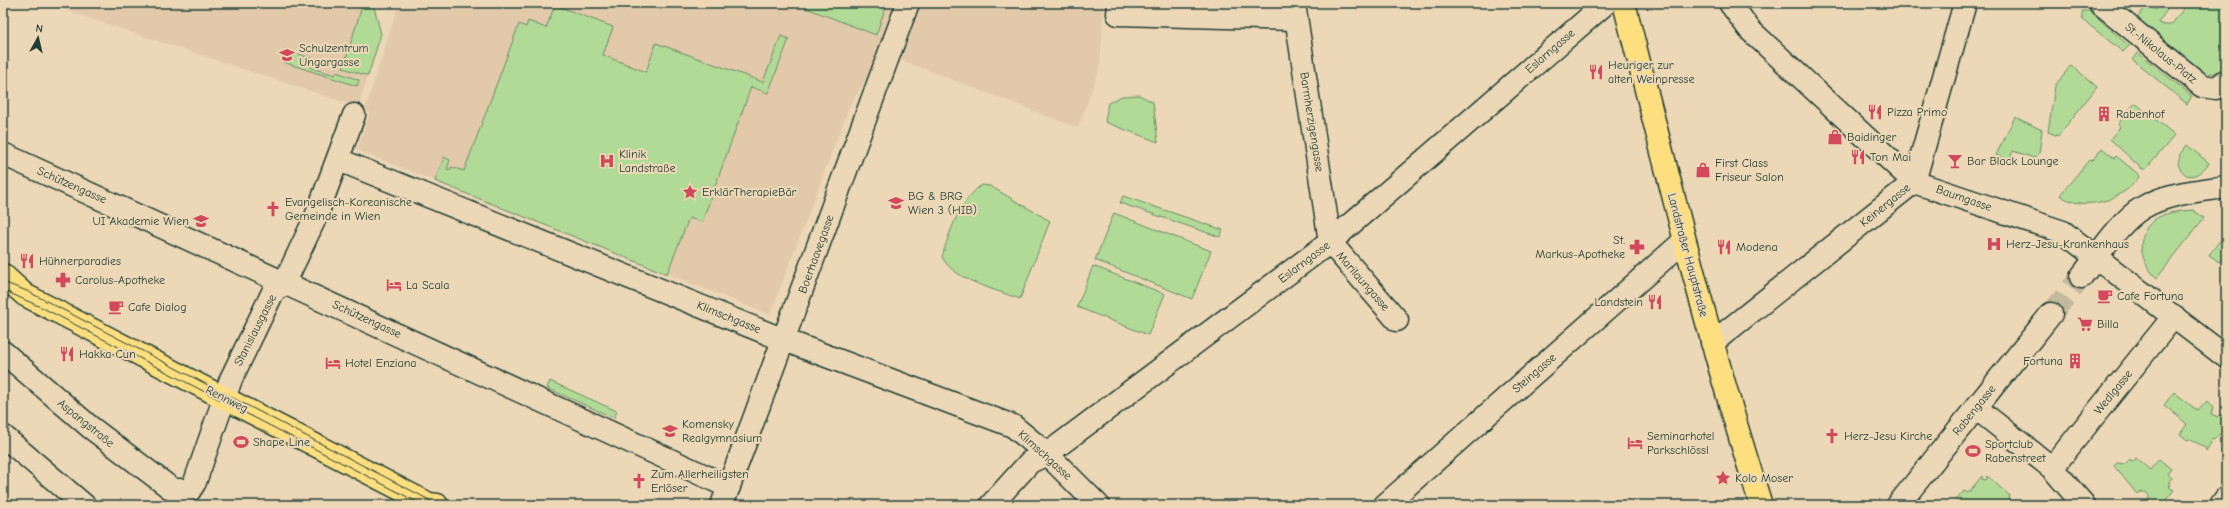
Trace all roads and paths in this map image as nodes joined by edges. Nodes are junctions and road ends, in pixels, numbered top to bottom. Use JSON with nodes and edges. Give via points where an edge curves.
{"nodes":[{"id":1,"x":908,"y":3,"type":"edge"},
{"id":2,"x":1119,"y":3,"type":"edge"},
{"id":3,"x":1606,"y":3,"type":"edge"},
{"id":4,"x":1624,"y":3,"type":"edge"},
{"id":5,"x":1730,"y":3,"type":"edge"},
{"id":6,"x":1965,"y":3,"type":"edge"},
{"id":7,"x":2100,"y":3,"type":"edge"},
{"id":8,"x":1295,"y":11,"type":"edge"},
{"id":9,"x":2226,"y":81,"type":"edge"},
{"id":10,"x":354,"y":115,"type":"dead end"},
{"id":11,"x":3,"y":154,"type":"edge"},
{"id":12,"x":339,"y":160,"type":"junction"},
{"id":13,"x":1914,"y":182,"type":"junction"},
{"id":14,"x":2226,"y":187,"type":"edge"},
{"id":15,"x":1684,"y":241,"type":"junction"},
{"id":16,"x":1330,"y":242,"type":"junction"},
{"id":17,"x":2097,"y":257,"type":"junction"},
{"id":18,"x":3,"y":275,"type":"edge"},
{"id":19,"x":2081,"y":277,"type":"tunnel mouth"},
{"id":20,"x":285,"y":282,"type":"junction"},
{"id":21,"x":3,"y":293,"type":"edge"},
{"id":22,"x":26,"y":295,"type":"junction"},
{"id":23,"x":2051,"y":314,"type":"tunnel mouth"},
{"id":24,"x":2174,"y":316,"type":"junction"},
{"id":25,"x":1397,"y":320,"type":"dead end"},
{"id":26,"x":784,"y":340,"type":"junction"},
{"id":27,"x":1712,"y":343,"type":"junction"},
{"id":28,"x":3,"y":352,"type":"edge"},
{"id":29,"x":2226,"y":357,"type":"edge"},
{"id":30,"x":224,"y":398,"type":"junction"},
{"id":31,"x":1976,"y":408,"type":"junction"},
{"id":32,"x":3,"y":436,"type":"edge"},
{"id":33,"x":1047,"y":454,"type":"junction"},
{"id":34,"x":2052,"y":468,"type":"junction"},
{"id":35,"x":173,"y":490,"type":"joint"},
{"id":36,"x":725,"y":496,"type":"edge"},
{"id":37,"x":2226,"y":498,"type":"edge"},
{"id":38,"x":84,"y":505,"type":"edge"},
{"id":39,"x":432,"y":505,"type":"edge"},
{"id":40,"x":991,"y":505,"type":"edge"},
{"id":41,"x":1098,"y":505,"type":"edge"},
{"id":42,"x":1385,"y":505,"type":"edge"},
{"id":43,"x":1761,"y":505,"type":"edge"},
{"id":44,"x":1899,"y":505,"type":"edge"},
{"id":45,"x":2084,"y":505,"type":"edge"},
{"id":46,"x":2221,"y":505,"type":"edge"}],
"edges":[{"from":1,"to":26,"type":"street","name":"Boerhaavegasse"},
{"from":2,"to":8,"type":"street","via":[[1118,14]]},
{"from":3,"to":16,"type":"street","name":"Eslarngasse"},
{"from":4,"to":15,"type":"main road","name":"Landstraßer Hauptstraße"},
{"from":5,"to":13,"type":"street","name":"Baumgasse","via":[[1750,30]]},
{"from":6,"to":13,"type":"street","name":"Keinergasse"},
{"from":7,"to":9,"type":"street","name":"St.-Nikolaus-Platz","via":[[2202,86],[2216,88]]},
{"from":8,"to":16,"type":"street","name":"Barmherzigengasse"},
{"from":10,"to":12,"type":"street","name":"Stanislausgasse"},
{"from":11,"to":20,"type":"street","name":"Schützengasse"},
{"from":12,"to":20,"type":"street","name":"Stanislausgasse","via":[[331,173],[317,214]]},
{"from":12,"to":26,"type":"street","name":"Klimschgasse"},
{"from":13,"to":17,"type":"street","name":"Baumgasse","via":[[2063,232]]},
{"from":13,"to":27,"type":"street","name":"Keinergasse"},
{"from":14,"to":17,"type":"street","via":[[2179,194],[2142,208],[2121,227]]},
{"from":15,"to":27,"type":"main road","name":"Landstraßer Hauptstraße"},
{"from":15,"to":42,"type":"street","name":"Steingasse"},
{"from":16,"to":25,"type":"street","name":"Marilaungasse"},
{"from":16,"to":33,"type":"street","name":"Eslarngasse"},
{"from":17,"to":19,"type":"street"},
{"from":17,"to":24,"type":"street","name":"Baumgasse"},
{"from":18,"to":22,"type":"main road","name":"Rennweg"},
{"from":20,"to":30,"type":"street","name":"Stanislausgasse","via":[[273,292]]},
{"from":20,"to":36,"type":"street","name":"Schützengasse"},
{"from":21,"to":22,"type":"main road","name":"Rennweg"},
{"from":22,"to":30,"type":"main road","name":"Rennweg"},
{"from":23,"to":31,"type":"street","name":"Rabengasse"},
{"from":24,"to":29,"type":"street","name":"Baumgasse"},
{"from":24,"to":34,"type":"street","name":"Wedlgasse"},
{"from":26,"to":33,"type":"street","name":"Klimschgasse","via":[[1013,426]]},
{"from":26,"to":36,"type":"street","name":"Boerhaavegasse"},
{"from":27,"to":43,"type":"main road","name":"Landstraßer Hauptstraße"},
{"from":28,"to":35,"type":"street","name":"Aspangstraße","via":[[90,428]]},
{"from":30,"to":35,"type":"street","name":"Stanislausgasse","via":[[195,482],[190,490]]},
{"from":30,"to":39,"type":"main road","name":"Rennweg"},
{"from":31,"to":34,"type":"street"},
{"from":31,"to":44,"type":"street","name":"Rabengasse"},
{"from":32,"to":38,"type":"street"},
{"from":33,"to":40,"type":"street","name":"Eslarngasse","via":[[1030,462]]},
{"from":33,"to":41,"type":"street","name":"Klimschgasse"},
{"from":34,"to":45,"type":"street"},
{"from":37,"to":46,"type":"street"}]}
